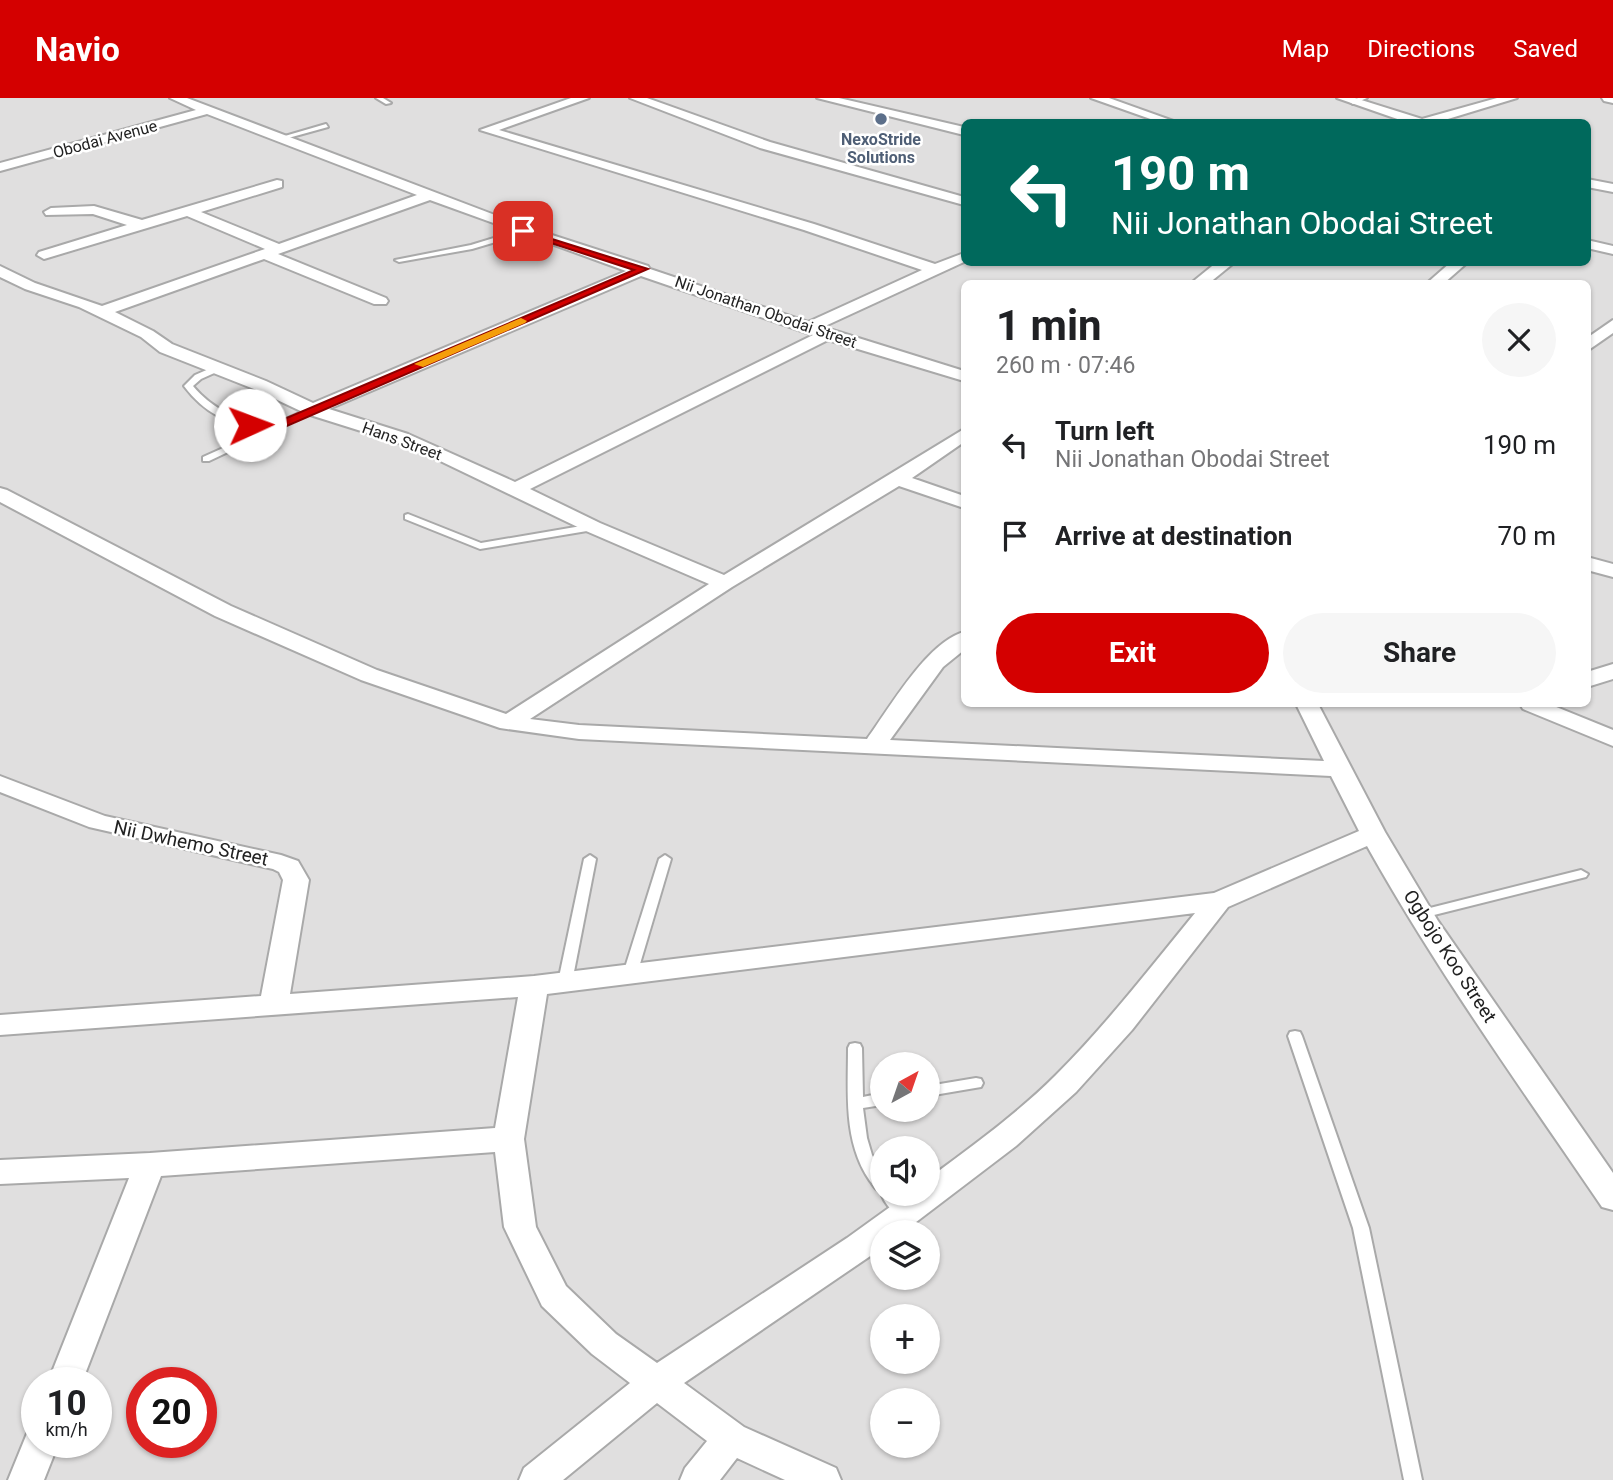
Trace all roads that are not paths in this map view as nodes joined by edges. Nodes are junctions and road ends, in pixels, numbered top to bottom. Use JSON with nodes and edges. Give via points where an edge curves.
{"nodes":[{"id":1,"x":176,"y":98,"type":"edge"},
{"id":2,"x":379,"y":98,"type":"edge"},
{"id":3,"x":546,"y":98,"type":"edge"},
{"id":4,"x":583,"y":98,"type":"edge"},
{"id":5,"x":636,"y":98,"type":"edge"},
{"id":6,"x":823,"y":98,"type":"edge"},
{"id":7,"x":1097,"y":98,"type":"edge"},
{"id":8,"x":1511,"y":98,"type":"edge"},
{"id":9,"x":1353,"y":99,"type":"edge"},
{"id":10,"x":388,"y":103,"type":"dead end"},
{"id":11,"x":562,"y":104,"type":"junction"},
{"id":12,"x":209,"y":110,"type":"junction"},
{"id":13,"x":1161,"y":119,"type":"edge"},
{"id":14,"x":1409,"y":119,"type":"edge"},
{"id":15,"x":1437,"y":119,"type":"edge"},
{"id":16,"x":326,"y":126,"type":"dead end"},
{"id":17,"x":961,"y":130,"type":"edge"},
{"id":18,"x":281,"y":138,"type":"junction"},
{"id":19,"x":0,"y":167,"type":"edge"},
{"id":20,"x":277,"y":184,"type":"dead end"},
{"id":21,"x":1591,"y":184,"type":"edge"},
{"id":22,"x":1613,"y":188,"type":"edge"},
{"id":23,"x":430,"y":195,"type":"junction"},
{"id":24,"x":961,"y":200,"type":"edge"},
{"id":25,"x":187,"y":211,"type":"junction"},
{"id":26,"x":51,"y":212,"type":"dead end"},
{"id":27,"x":142,"y":225,"type":"junction"},
{"id":28,"x":523,"y":231,"type":"junction"},
{"id":29,"x":1591,"y":245,"type":"edge"},
{"id":30,"x":1613,"y":250,"type":"edge"},
{"id":31,"x":274,"y":252,"type":"junction"},
{"id":32,"x":44,"y":255,"type":"dead end"},
{"id":33,"x":961,"y":258,"type":"edge"},
{"id":34,"x":399,"y":260,"type":"dead end"},
{"id":35,"x":1222,"y":266,"type":"edge"},
{"id":36,"x":1456,"y":266,"type":"edge"},
{"id":37,"x":643,"y":269,"type":"junction"},
{"id":38,"x":934,"y":269,"type":"junction"},
{"id":39,"x":0,"y":271,"type":"edge"},
{"id":40,"x":1203,"y":280,"type":"edge"},
{"id":41,"x":1438,"y":280,"type":"edge"},
{"id":42,"x":380,"y":301,"type":"dead end"},
{"id":43,"x":100,"y":312,"type":"junction"},
{"id":44,"x":1613,"y":325,"type":"edge"},
{"id":45,"x":818,"y":330,"type":"junction"},
{"id":46,"x":1591,"y":343,"type":"edge"},
{"id":47,"x":218,"y":368,"type":"junction"},
{"id":48,"x":961,"y":375,"type":"edge"},
{"id":49,"x":313,"y":410,"type":"junction"},
{"id":50,"x":269,"y":430,"type":"junction"},
{"id":51,"x":961,"y":436,"type":"edge"},
{"id":52,"x":206,"y":459,"type":"dead end"},
{"id":53,"x":897,"y":479,"type":"junction"},
{"id":54,"x":514,"y":490,"type":"junction"},
{"id":55,"x":0,"y":494,"type":"edge"},
{"id":56,"x":961,"y":501,"type":"edge"},
{"id":57,"x":408,"y":517,"type":"dead end"},
{"id":58,"x":593,"y":527,"type":"junction"},
{"id":59,"x":1591,"y":564,"type":"edge"},
{"id":60,"x":1613,"y":571,"type":"edge"},
{"id":61,"x":724,"y":583,"type":"junction"},
{"id":62,"x":961,"y":641,"type":"edge"},
{"id":63,"x":1613,"y":671,"type":"edge"},
{"id":64,"x":1591,"y":679,"type":"edge"},
{"id":65,"x":1309,"y":707,"type":"edge"},
{"id":66,"x":1538,"y":707,"type":"edge"},
{"id":67,"x":508,"y":723,"type":"junction"},
{"id":68,"x":1613,"y":739,"type":"edge"},
{"id":69,"x":874,"y":746,"type":"junction"},
{"id":70,"x":1340,"y":769,"type":"junction"},
{"id":71,"x":0,"y":783,"type":"edge"},
{"id":72,"x":1373,"y":834,"type":"junction"},
{"id":73,"x":590,"y":859,"type":"dead end"},
{"id":74,"x":665,"y":859,"type":"dead end"},
{"id":75,"x":1581,"y":874,"type":"dead end"},
{"id":76,"x":1219,"y":901,"type":"junction"},
{"id":77,"x":1422,"y":914,"type":"junction"},
{"id":78,"x":630,"y":974,"type":"junction"},
{"id":79,"x":549,"y":984,"type":"junction"},
{"id":80,"x":274,"y":1004,"type":"junction"},
{"id":81,"x":0,"y":1025,"type":"edge"},
{"id":82,"x":1295,"y":1036,"type":"dead end"},
{"id":83,"x":855,"y":1048,"type":"dead end"},
{"id":84,"x":976,"y":1083,"type":"dead end"},
{"id":85,"x":940,"y":1089,"type":"edge"},
{"id":86,"x":870,"y":1101,"type":"edge"},
{"id":87,"x":857,"y":1104,"type":"junction"},
{"id":88,"x":509,"y":1139,"type":"junction"},
{"id":89,"x":150,"y":1165,"type":"junction"},
{"id":90,"x":870,"y":1170,"type":"edge"},
{"id":91,"x":0,"y":1172,"type":"edge"},
{"id":92,"x":940,"y":1177,"type":"edge"},
{"id":93,"x":1613,"y":1198,"type":"edge"},
{"id":94,"x":894,"y":1206,"type":"edge"},
{"id":95,"x":71,"y":1367,"type":"edge"},
{"id":96,"x":656,"y":1383,"type":"junction"},
{"id":97,"x":731,"y":1438,"type":"junction"},
{"id":98,"x":35,"y":1458,"type":"edge"},
{"id":99,"x":26,"y":1480,"type":"edge"},
{"id":100,"x":537,"y":1480,"type":"edge"},
{"id":101,"x":698,"y":1480,"type":"edge"},
{"id":102,"x":823,"y":1480,"type":"edge"},
{"id":103,"x":1413,"y":1480,"type":"edge"}],
"edges":[{"from":1,"to":12,"type":"street","name":"Nii Jonathan Obodai Street"},
{"from":2,"to":10,"type":"lane"},
{"from":3,"to":11,"type":"street"},
{"from":4,"to":11,"type":"street"},
{"from":5,"to":24,"type":"street","via":[[765,145]]},
{"from":6,"to":17,"type":"street"},
{"from":7,"to":13,"type":"street"},
{"from":8,"to":15,"type":"street"},
{"from":9,"to":14,"type":"street"},
{"from":11,"to":38,"type":"street","via":[[486,130]]},
{"from":12,"to":18,"type":"street","name":"Nii Jonathan Obodai Street"},
{"from":12,"to":19,"type":"street","name":"Obodai Avenue"},
{"from":16,"to":18,"type":"lane"},
{"from":18,"to":23,"type":"street","name":"Nii Jonathan Obodai Street"},
{"from":20,"to":25,"type":"street"},
{"from":21,"to":22,"type":"street"},
{"from":23,"to":28,"type":"street","name":"Nii Jonathan Obodai Street"},
{"from":23,"to":31,"type":"street"},
{"from":25,"to":27,"type":"street"},
{"from":25,"to":31,"type":"street"},
{"from":26,"to":27,"type":"street","via":[[94,210]]},
{"from":27,"to":32,"type":"street"},
{"from":28,"to":34,"type":"lane","via":[[464,249]]},
{"from":28,"to":37,"type":"street","name":"Nii Jonathan Obodai Street"},
{"from":29,"to":30,"type":"street"},
{"from":31,"to":42,"type":"street"},
{"from":31,"to":43,"type":"street"},
{"from":33,"to":38,"type":"street"},
{"from":35,"to":40,"type":"street"},
{"from":36,"to":41,"type":"street"},
{"from":37,"to":45,"type":"street","name":"Nii Jonathan Obodai Street"},
{"from":37,"to":49,"type":"street"},
{"from":38,"to":45,"type":"street"},
{"from":39,"to":43,"type":"street","name":"Hans Street"},
{"from":43,"to":47,"type":"street","name":"Hans Street","via":[[166,348]]},
{"from":44,"to":46,"type":"street"},
{"from":45,"to":48,"type":"street","name":"Nii Jonathan Obodai Street"},
{"from":45,"to":54,"type":"street"},
{"from":47,"to":49,"type":"street","name":"Hans Street"},
{"from":47,"to":50,"type":"lane","via":[[188,386],[202,405],[230,420]]},
{"from":49,"to":50,"type":"lane"},
{"from":49,"to":54,"type":"street","name":"Hans Street","via":[[402,438]]},
{"from":50,"to":52,"type":"lane"},
{"from":51,"to":53,"type":"street"},
{"from":53,"to":56,"type":"street"},
{"from":53,"to":61,"type":"street"},
{"from":54,"to":58,"type":"street","name":"Hans Street"},
{"from":55,"to":67,"type":"street","via":[[223,611],[369,676]]},
{"from":57,"to":58,"type":"lane","via":[[480,546]]},
{"from":58,"to":61,"type":"street","name":"Hans Street"},
{"from":59,"to":60,"type":"street"},
{"from":61,"to":67,"type":"street"},
{"from":62,"to":69,"type":"street","via":[[935,662]]},
{"from":63,"to":64,"type":"street"},
{"from":65,"to":70,"type":"street","name":"Ogbojo Koo Street"},
{"from":66,"to":68,"type":"street"},
{"from":67,"to":69,"type":"street","via":[[579,732]]},
{"from":69,"to":70,"type":"street"},
{"from":70,"to":72,"type":"street","name":"Ogbojo Koo Street"},
{"from":71,"to":80,"type":"street","name":"Nii Dwhemo Street","via":[[98,822],[289,867],[296,880]]},
{"from":72,"to":76,"type":"street"},
{"from":72,"to":77,"type":"street","name":"Ogbojo Koo Street"},
{"from":73,"to":79,"type":"lane"},
{"from":74,"to":78,"type":"lane"},
{"from":75,"to":77,"type":"lane"},
{"from":76,"to":78,"type":"street"},
{"from":76,"to":92,"type":"street","via":[[1122,1023],[1065,1084],[1005,1138]]},
{"from":77,"to":93,"type":"street","name":"Ogbojo Koo Street"},
{"from":78,"to":79,"type":"street"},
{"from":79,"to":80,"type":"street"},
{"from":79,"to":88,"type":"street"},
{"from":80,"to":81,"type":"street"},
{"from":82,"to":103,"type":"lane","via":[[1361,1228]]},
{"from":83,"to":87,"type":"lane"},
{"from":84,"to":85,"type":"lane"},
{"from":86,"to":87,"type":"lane"},
{"from":87,"to":90,"type":"lane","via":[[857,1136]]},
{"from":88,"to":89,"type":"street"},
{"from":88,"to":96,"type":"street","via":[[520,1227],[554,1296],[604,1345]]},
{"from":89,"to":91,"type":"street"},
{"from":89,"to":95,"type":"street"},
{"from":94,"to":96,"type":"street","via":[[859,1247]]},
{"from":96,"to":97,"type":"street"},
{"from":96,"to":100,"type":"street"},
{"from":97,"to":101,"type":"street"},
{"from":97,"to":102,"type":"street"},
{"from":98,"to":99,"type":"street"}]}
